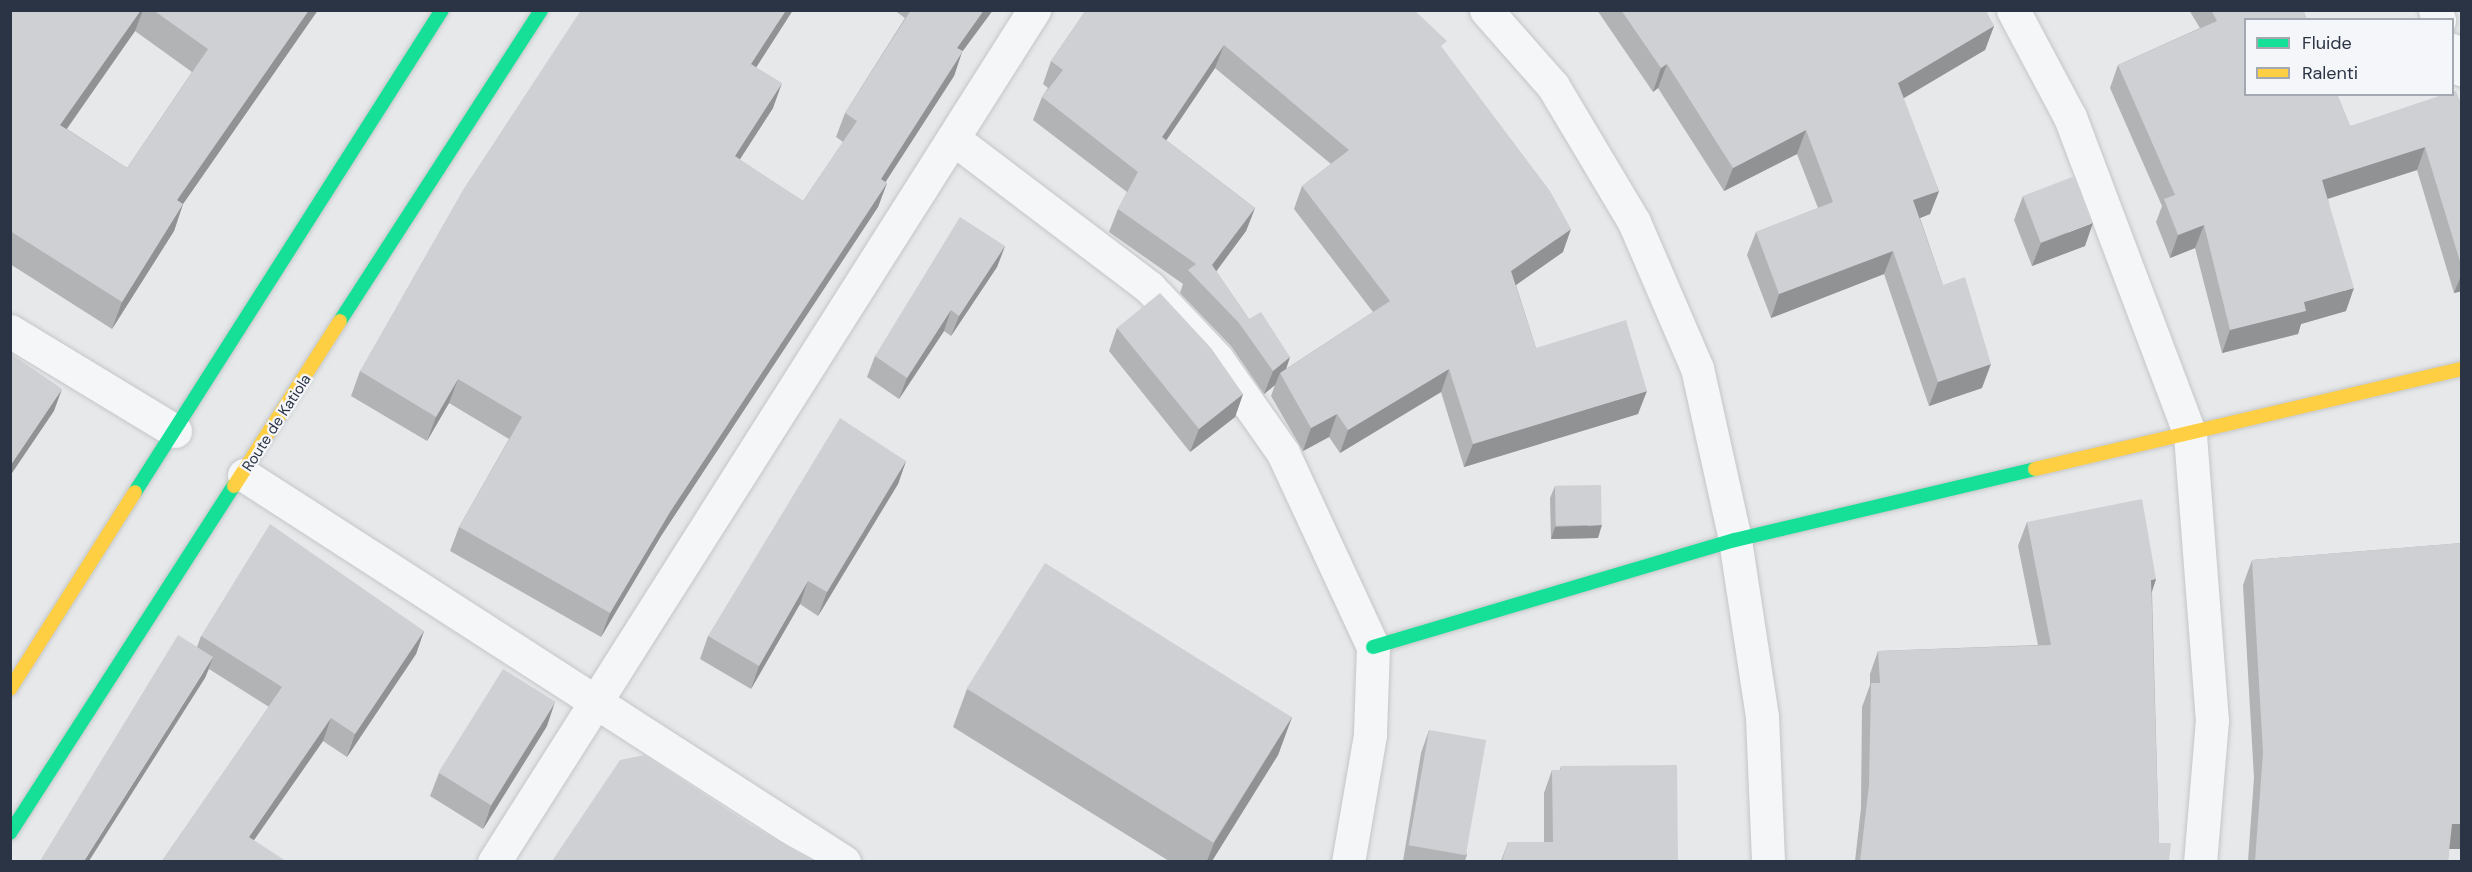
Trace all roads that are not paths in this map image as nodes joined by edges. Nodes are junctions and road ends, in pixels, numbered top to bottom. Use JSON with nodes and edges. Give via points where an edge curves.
{"nodes":[{"id":1,"x":442,"y":10,"type":"edge"},
{"id":2,"x":541,"y":10,"type":"edge"},
{"id":3,"x":1034,"y":10,"type":"edge"},
{"id":4,"x":1486,"y":10,"type":"edge"},
{"id":5,"x":2013,"y":10,"type":"edge"},
{"id":6,"x":2454,"y":54,"type":"edge"},
{"id":7,"x":2462,"y":70,"type":"edge"},
{"id":8,"x":954,"y":139,"type":"junction"},
{"id":9,"x":10,"y":331,"type":"edge"},
{"id":10,"x":2462,"y":369,"type":"edge"},
{"id":11,"x":175,"y":431,"type":"junction"},
{"id":12,"x":2190,"y":435,"type":"junction"},
{"id":13,"x":244,"y":475,"type":"junction"},
{"id":14,"x":1735,"y":540,"type":"junction"},
{"id":15,"x":1373,"y":647,"type":"junction"},
{"id":16,"x":10,"y":689,"type":"edge"},
{"id":17,"x":595,"y":701,"type":"junction"},
{"id":18,"x":10,"y":833,"type":"edge"},
{"id":19,"x":494,"y":861,"type":"edge"},
{"id":20,"x":844,"y":861,"type":"edge"},
{"id":21,"x":1348,"y":861,"type":"edge"},
{"id":22,"x":1768,"y":861,"type":"edge"},
{"id":23,"x":2200,"y":861,"type":"edge"}],
"edges":[{"from":1,"to":11,"type":"main road"},
{"from":2,"to":13,"type":"main road","name":"Route de Katiola"},
{"from":3,"to":8,"type":"street"},
{"from":4,"to":14,"type":"street","via":[[1553,86],[1634,222],[1697,368]]},
{"from":5,"to":12,"type":"street","via":[[2070,117]]},
{"from":6,"to":7,"type":"street"},
{"from":8,"to":15,"type":"street","via":[[1149,287],[1217,359],[1283,453]]},
{"from":8,"to":17,"type":"street"},
{"from":9,"to":11,"type":"street"},
{"from":10,"to":12,"type":"main road"},
{"from":11,"to":16,"type":"main road"},
{"from":12,"to":14,"type":"main road"},
{"from":12,"to":23,"type":"street","via":[[2212,720]]},
{"from":13,"to":17,"type":"street"},
{"from":13,"to":18,"type":"main road","name":"Route de Katiola"},
{"from":14,"to":15,"type":"main road"},
{"from":14,"to":22,"type":"street","via":[[1761,717]]},
{"from":15,"to":21,"type":"street","via":[[1370,735]]},
{"from":17,"to":19,"type":"street"},
{"from":17,"to":20,"type":"street"}]}
